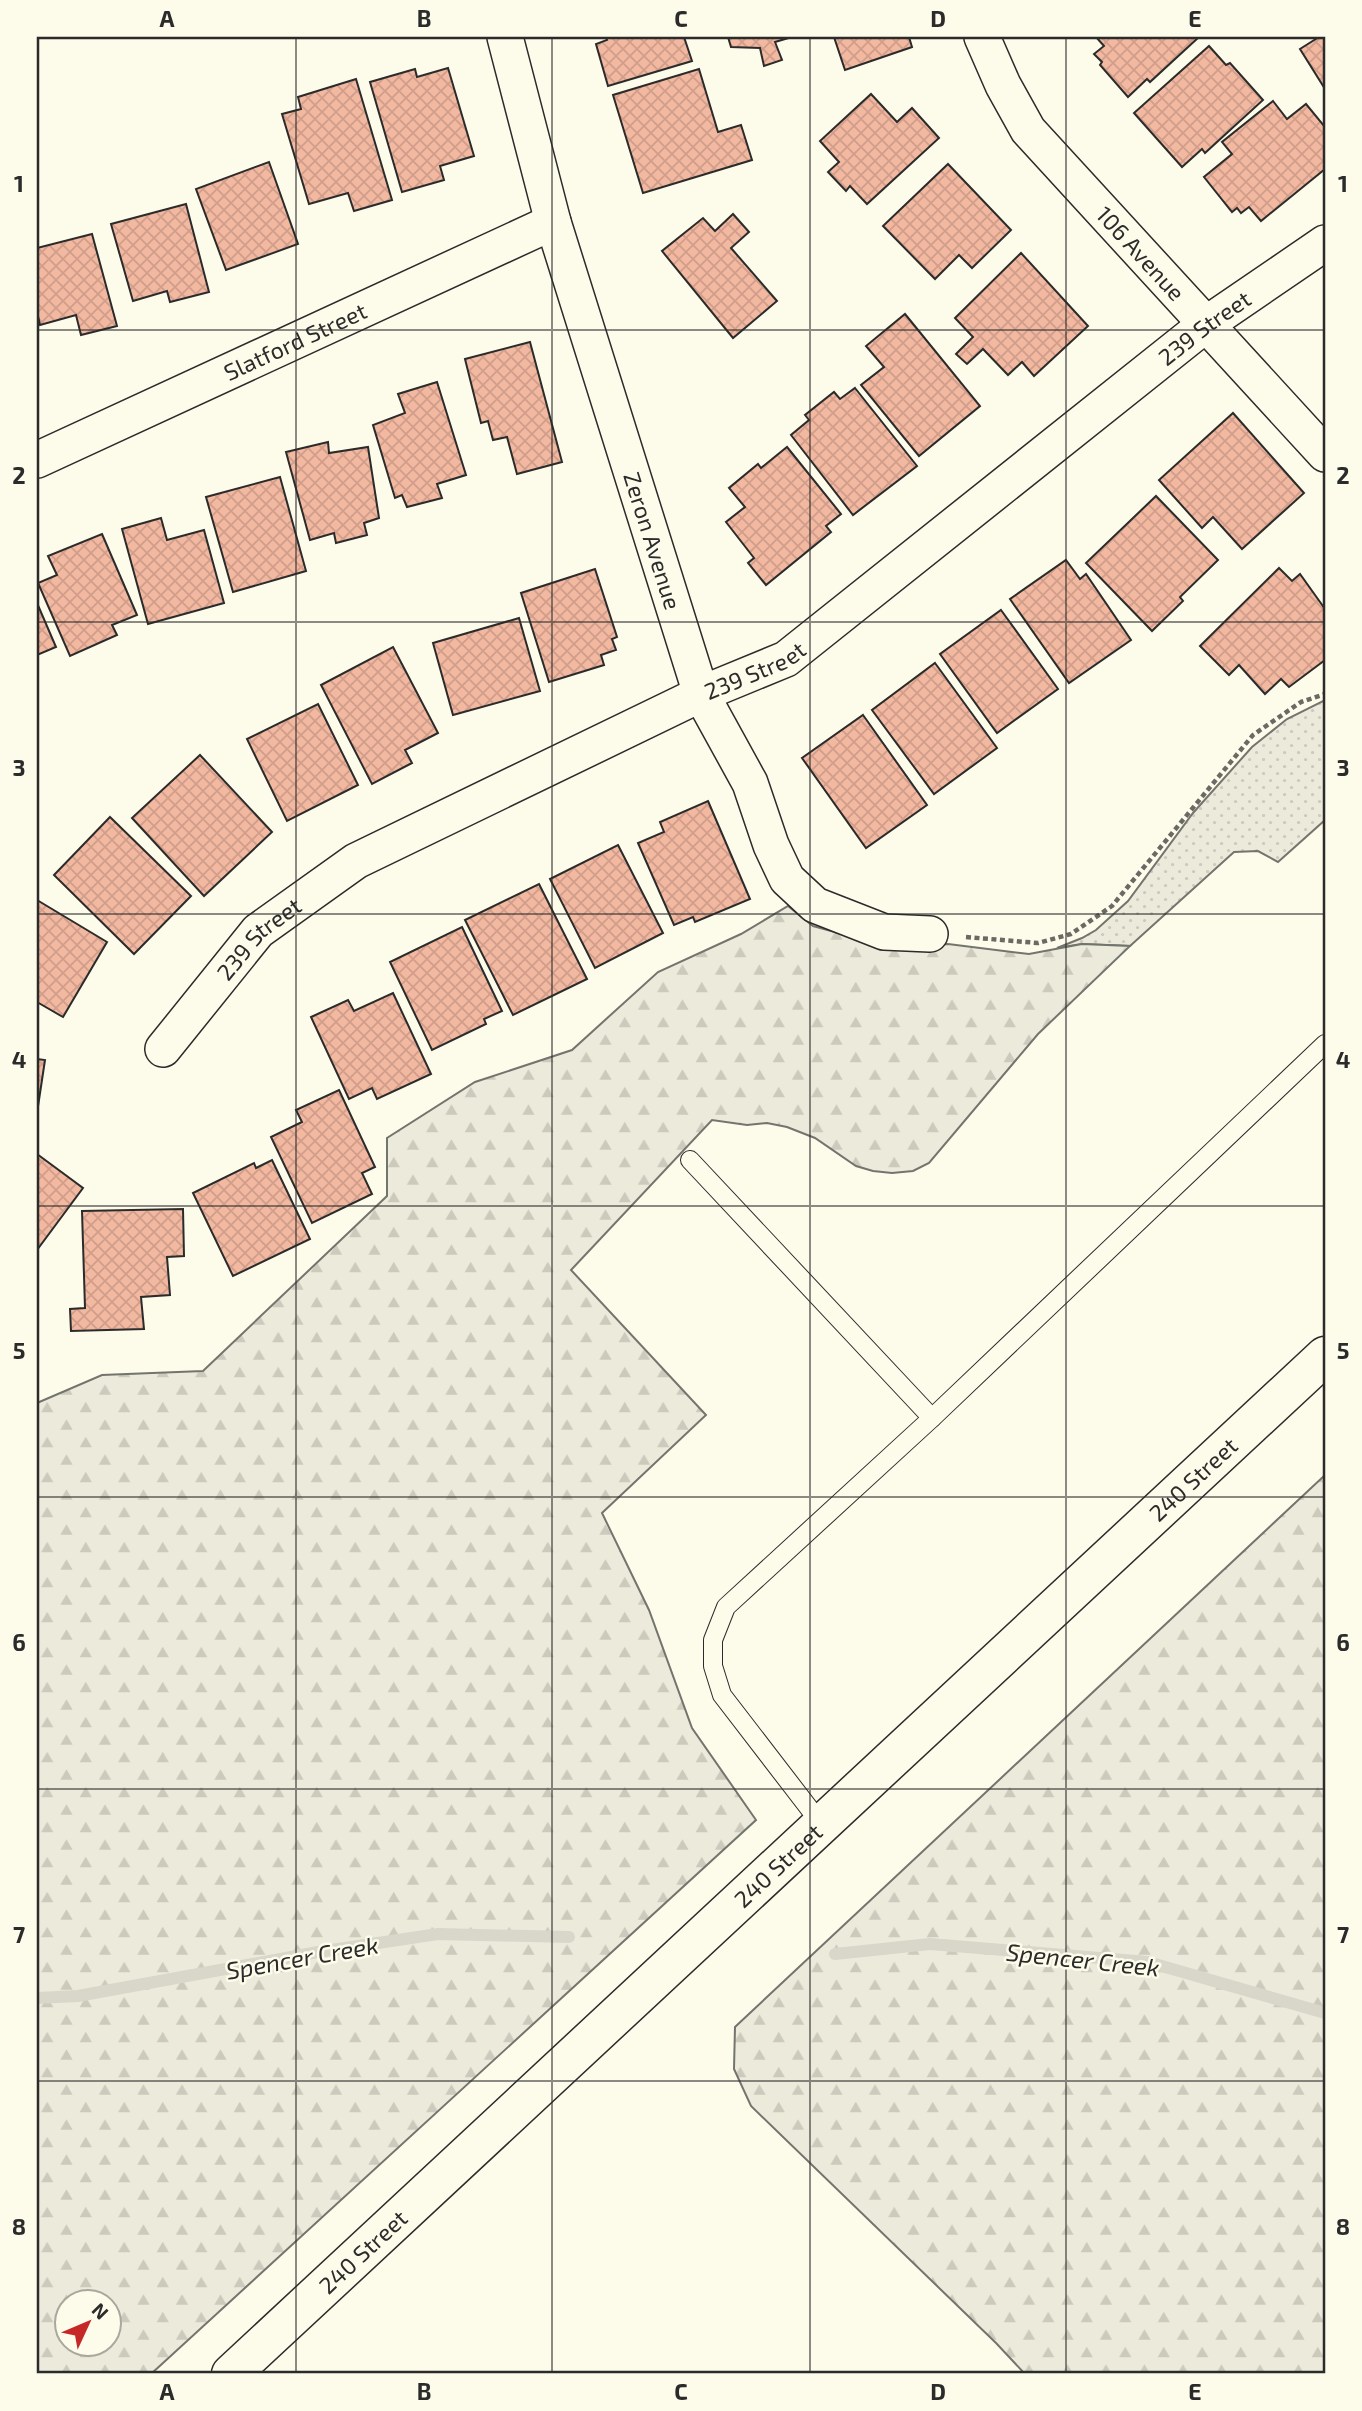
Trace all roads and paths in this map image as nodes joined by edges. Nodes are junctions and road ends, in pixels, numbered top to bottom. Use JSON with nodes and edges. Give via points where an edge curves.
{"nodes":[{"id":1,"x":505,"y":37,"type":"edge"},
{"id":2,"x":982,"y":37,"type":"edge"},
{"id":3,"x":553,"y":222,"type":"junction"},
{"id":4,"x":1325,"y":243,"type":"edge"},
{"id":5,"x":1205,"y":325,"type":"junction"},
{"id":6,"x":1325,"y":454,"type":"edge"},
{"id":7,"x":37,"y":460,"type":"edge"},
{"id":8,"x":701,"y":694,"type":"junction"},
{"id":9,"x":1325,"y":694,"type":"edge"},
{"id":10,"x":930,"y":934,"type":"joint"},
{"id":11,"x":1325,"y":1044,"type":"edge"},
{"id":12,"x":163,"y":1049,"type":"dead end"},
{"id":13,"x":690,"y":1160,"type":"dead end"},
{"id":14,"x":1325,"y":1356,"type":"edge"},
{"id":15,"x":932,"y":1418,"type":"junction"},
{"id":16,"x":822,"y":1825,"type":"junction"},
{"id":17,"x":231,"y":2374,"type":"edge"}],
"edges":[{"from":1,"to":3,"type":"street","name":"Zeron Avenue"},
{"from":2,"to":5,"type":"street","name":"106 Avenue","via":[[1028,130]]},
{"from":3,"to":7,"type":"street","name":"Slatford Street"},
{"from":3,"to":8,"type":"street","name":"Zeron Avenue"},
{"from":4,"to":5,"type":"street","name":"239 Street"},
{"from":5,"to":6,"type":"street","name":"106 Avenue"},
{"from":5,"to":8,"type":"street","name":"239 Street","via":[[786,659]]},
{"from":8,"to":10,"type":"street","name":"Zeron Avenue","via":[[750,783],[787,879],[815,905],[884,932]]},
{"from":8,"to":12,"type":"street","name":"239 Street","via":[[356,861],[258,931]]},
{"from":9,"to":10,"type":"path","via":[[1301,702],[1252,735],[1112,906],[1071,934],[1038,943]]},
{"from":11,"to":15,"type":"lane"},
{"from":13,"to":15,"type":"lane"},
{"from":14,"to":16,"type":"main road","name":"240 Street"},
{"from":15,"to":16,"type":"lane","via":[[726,1607],[713,1640],[713,1665],[722,1695]]},
{"from":16,"to":17,"type":"main road","name":"240 Street"}]}
